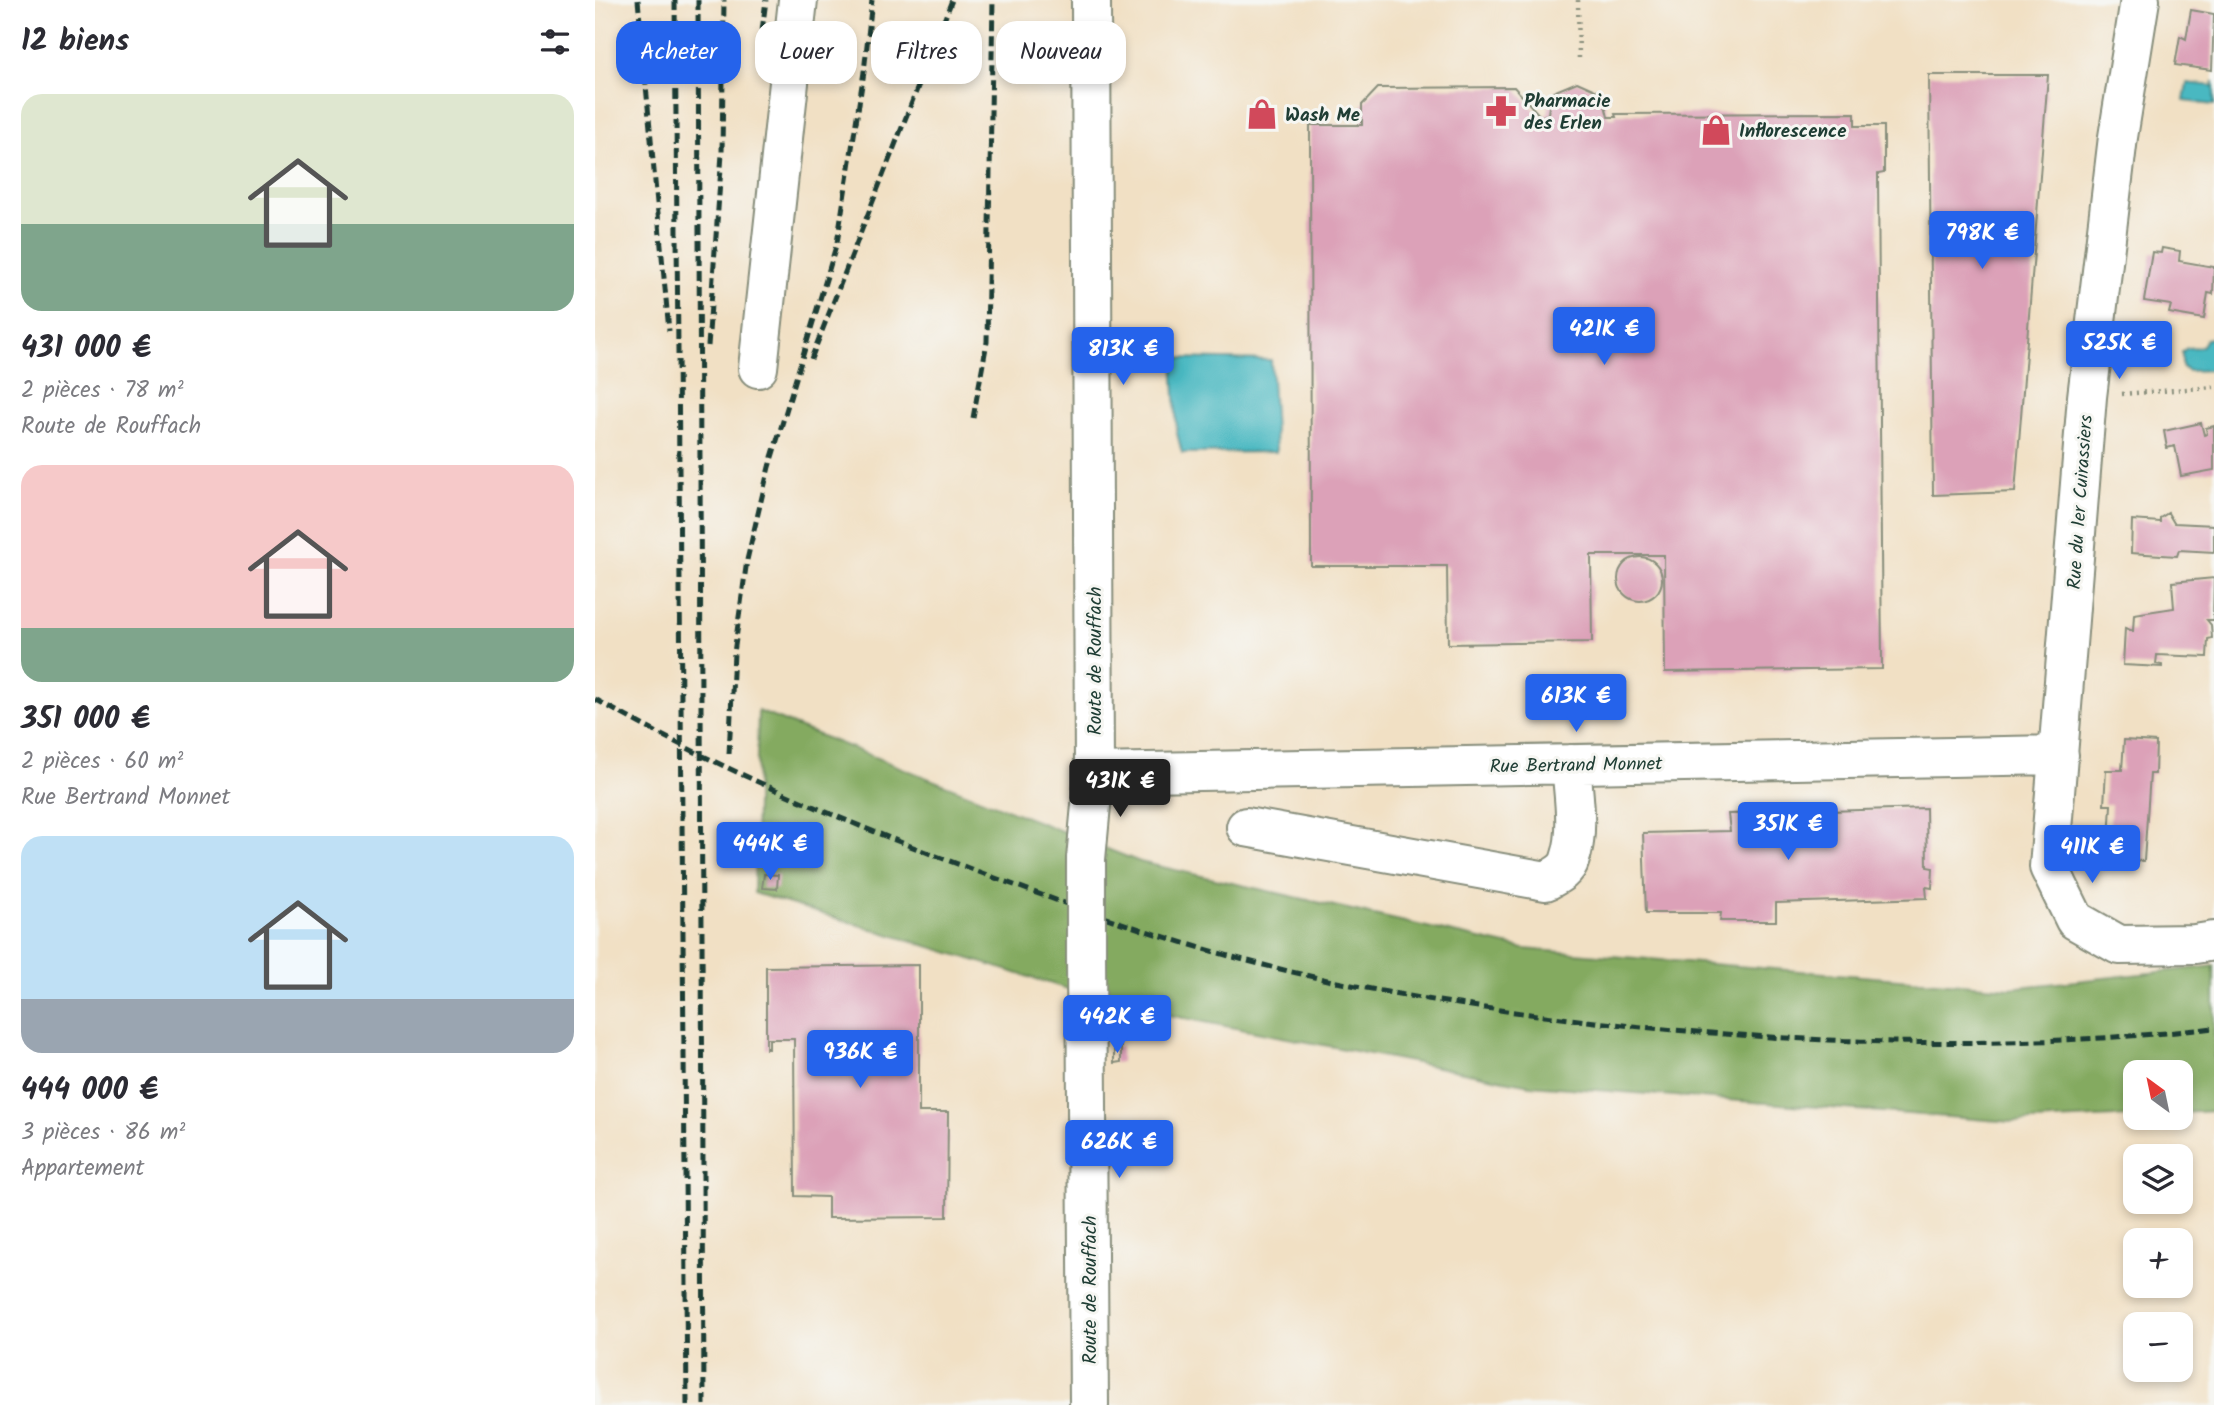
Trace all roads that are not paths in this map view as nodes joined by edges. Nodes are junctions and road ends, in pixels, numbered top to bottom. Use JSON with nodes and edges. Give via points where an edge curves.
{"nodes":[{"id":1,"x":798,"y":0,"type":"edge"},
{"id":2,"x":1091,"y":0,"type":"edge"},
{"id":3,"x":2140,"y":0,"type":"edge"},
{"id":4,"x":758,"y":368,"type":"dead end"},
{"id":5,"x":2059,"y":755,"type":"junction"},
{"id":6,"x":1571,"y":764,"type":"junction"},
{"id":7,"x":1094,"y":774,"type":"junction"},
{"id":8,"x":1246,"y":827,"type":"dead end"},
{"id":9,"x":2214,"y":941,"type":"edge"},
{"id":10,"x":1089,"y":1405,"type":"edge"}],
"edges":[{"from":1,"to":4,"type":"street"},
{"from":2,"to":7,"type":"street","name":"Route de Rouffach"},
{"from":3,"to":5,"type":"street","name":"Rue du 1er Cuirassiers","via":[[2118,137],[2087,397]]},
{"from":5,"to":6,"type":"street","name":"Rue Bertrand Monnet"},
{"from":5,"to":9,"type":"street","name":"Rue du 1er Cuirassiers","via":[[2049,867],[2075,920],[2119,945]]},
{"from":6,"to":7,"type":"street","name":"Rue Bertrand Monnet"},
{"from":6,"to":8,"type":"street","via":[[1574,824],[1570,861],[1546,881]]},
{"from":7,"to":10,"type":"street","name":"Route de Rouffach","bridge":true,"via":[[1086,859]]}]}
